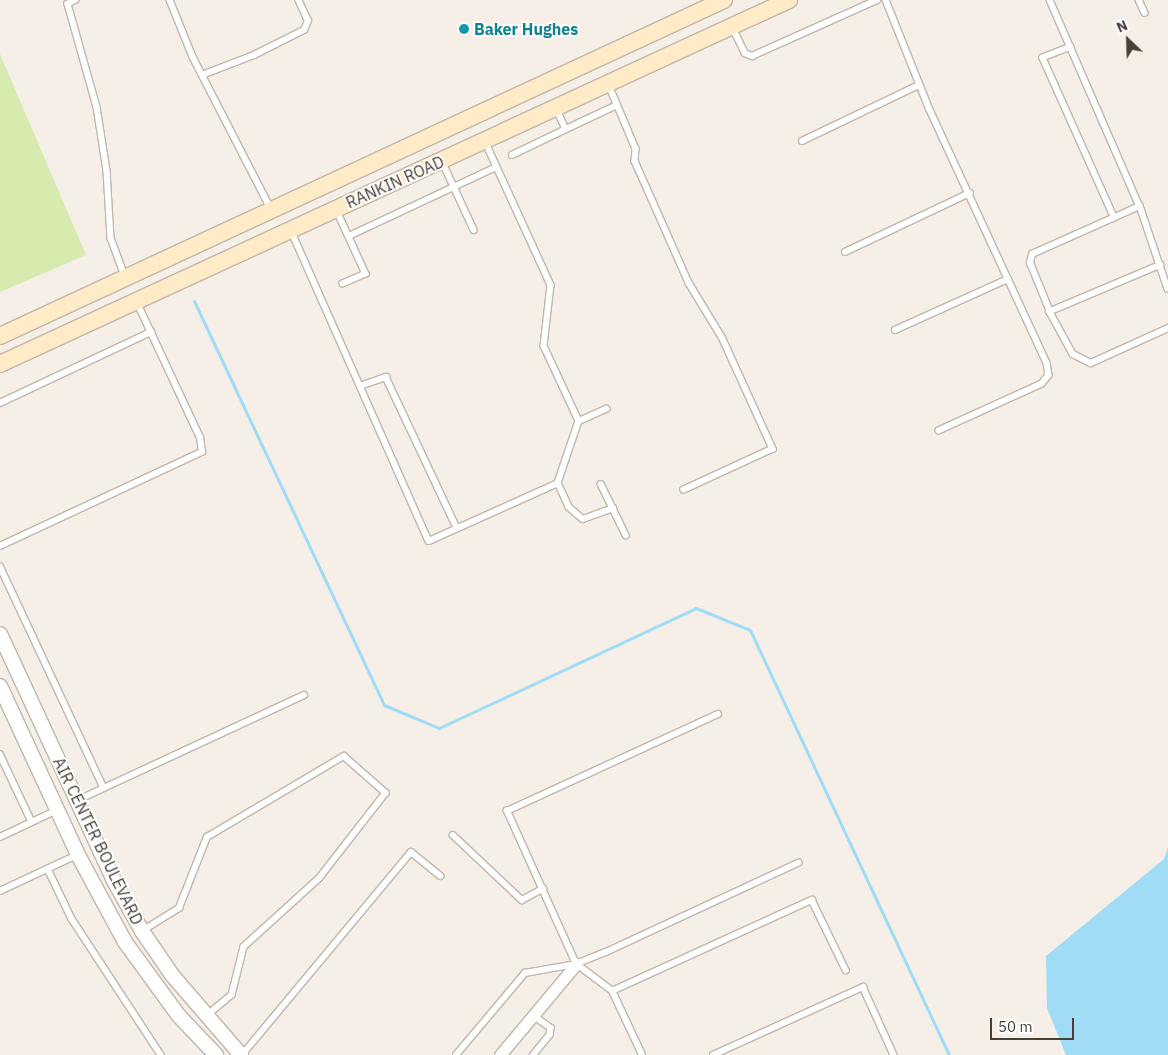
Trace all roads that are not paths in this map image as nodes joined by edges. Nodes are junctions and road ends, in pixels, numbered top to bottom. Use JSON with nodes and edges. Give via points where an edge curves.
{"nodes":[{"id":1,"x":76,"y":0,"type":"edge"},
{"id":2,"x":170,"y":0,"type":"edge"},
{"id":3,"x":298,"y":0,"type":"edge"},
{"id":4,"x":724,"y":0,"type":"edge"},
{"id":5,"x":789,"y":0,"type":"edge"},
{"id":6,"x":877,"y":0,"type":"edge"},
{"id":7,"x":886,"y":0,"type":"edge"},
{"id":8,"x":1050,"y":0,"type":"edge"},
{"id":9,"x":1139,"y":0,"type":"edge"},
{"id":10,"x":1144,"y":13,"type":"dead end"},
{"id":11,"x":732,"y":26,"type":"junction"},
{"id":12,"x":1071,"y":47,"type":"junction"},
{"id":13,"x":597,"y":59,"type":"junction"},
{"id":14,"x":202,"y":75,"type":"junction"},
{"id":15,"x":608,"y":83,"type":"junction"},
{"id":16,"x":920,"y":85,"type":"junction"},
{"id":17,"x":616,"y":104,"type":"junction"},
{"id":18,"x":556,"y":108,"type":"junction"},
{"id":19,"x":474,"y":116,"type":"junction"},
{"id":20,"x":566,"y":129,"type":"junction"},
{"id":21,"x":802,"y":141,"type":"dead end"},
{"id":22,"x":485,"y":142,"type":"junction"},
{"id":23,"x":512,"y":155,"type":"dead end"},
{"id":24,"x":442,"y":161,"type":"junction"},
{"id":25,"x":496,"y":167,"type":"junction"},
{"id":26,"x":454,"y":187,"type":"junction"},
{"id":27,"x":970,"y":192,"type":"junction"},
{"id":28,"x":1140,"y":206,"type":"junction"},
{"id":29,"x":336,"y":209,"type":"junction"},
{"id":30,"x":272,"y":210,"type":"junction"},
{"id":31,"x":1114,"y":217,"type":"junction"},
{"id":32,"x":290,"y":230,"type":"junction"},
{"id":33,"x":474,"y":230,"type":"dead end"},
{"id":34,"x":349,"y":236,"type":"junction"},
{"id":35,"x":845,"y":252,"type":"dead end"},
{"id":36,"x":1161,"y":265,"type":"junction"},
{"id":37,"x":126,"y":278,"type":"junction"},
{"id":38,"x":1008,"y":279,"type":"junction"},
{"id":39,"x":343,"y":284,"type":"dead end"},
{"id":40,"x":1168,"y":288,"type":"edge"},
{"id":41,"x":137,"y":302,"type":"junction"},
{"id":42,"x":1050,"y":312,"type":"junction"},
{"id":43,"x":1168,"y":328,"type":"edge"},
{"id":44,"x":895,"y":330,"type":"dead end"},
{"id":45,"x":151,"y":332,"type":"junction"},
{"id":46,"x":0,"y":336,"type":"edge"},
{"id":47,"x":0,"y":364,"type":"edge"},
{"id":48,"x":360,"y":386,"type":"junction"},
{"id":49,"x":0,"y":403,"type":"edge"},
{"id":50,"x":606,"y":409,"type":"dead end"},
{"id":51,"x":579,"y":421,"type":"junction"},
{"id":52,"x":939,"y":431,"type":"dead end"},
{"id":53,"x":558,"y":482,"type":"junction"},
{"id":54,"x":602,"y":484,"type":"dead end"},
{"id":55,"x":684,"y":490,"type":"dead end"},
{"id":56,"x":613,"y":508,"type":"junction"},
{"id":57,"x":456,"y":528,"type":"junction"},
{"id":58,"x":626,"y":535,"type":"dead end"},
{"id":59,"x":0,"y":546,"type":"edge"},
{"id":60,"x":0,"y":566,"type":"edge"},
{"id":61,"x":0,"y":634,"type":"edge"},
{"id":62,"x":0,"y":686,"type":"edge"},
{"id":63,"x":304,"y":695,"type":"dead end"},
{"id":64,"x":718,"y":714,"type":"dead end"},
{"id":65,"x":0,"y":754,"type":"edge"},
{"id":66,"x":104,"y":788,"type":"junction"},
{"id":67,"x":76,"y":801,"type":"junction"},
{"id":68,"x":58,"y":810,"type":"junction"},
{"id":69,"x":32,"y":822,"type":"junction"},
{"id":70,"x":453,"y":835,"type":"dead end"},
{"id":71,"x":0,"y":837,"type":"edge"},
{"id":72,"x":78,"y":855,"type":"junction"},
{"id":73,"x":798,"y":863,"type":"dead end"},
{"id":74,"x":48,"y":869,"type":"junction"},
{"id":75,"x":441,"y":876,"type":"dead end"},
{"id":76,"x":543,"y":889,"type":"junction"},
{"id":77,"x":0,"y":891,"type":"edge"},
{"id":78,"x":142,"y":931,"type":"junction"},
{"id":79,"x":125,"y":942,"type":"junction"},
{"id":80,"x":576,"y":964,"type":"junction"},
{"id":81,"x":846,"y":970,"type":"dead end"},
{"id":82,"x":612,"y":991,"type":"junction"},
{"id":83,"x":533,"y":1015,"type":"junction"},
{"id":84,"x":206,"y":1016,"type":"junction"},
{"id":85,"x":161,"y":1055,"type":"edge"},
{"id":86,"x":216,"y":1055,"type":"edge"},
{"id":87,"x":242,"y":1055,"type":"edge"},
{"id":88,"x":456,"y":1055,"type":"edge"},
{"id":89,"x":500,"y":1055,"type":"edge"},
{"id":90,"x":534,"y":1055,"type":"edge"},
{"id":91,"x":642,"y":1055,"type":"edge"},
{"id":92,"x":713,"y":1055,"type":"edge"},
{"id":93,"x":894,"y":1055,"type":"edge"}],
"edges":[{"from":1,"to":37,"type":"lane","via":[[68,4],[97,107],[107,171],[111,238]]},
{"from":2,"to":14,"type":"lane"},
{"from":3,"to":14,"type":"lane","via":[[308,21],[304,30],[254,55]]},
{"from":4,"to":13,"type":"main road","name":"RANKIN ROAD"},
{"from":5,"to":11,"type":"main road","name":"RANKIN ROAD"},
{"from":6,"to":11,"type":"lane","via":[[752,56],[745,53]]},
{"from":7,"to":16,"type":"lane"},
{"from":8,"to":12,"type":"lane"},
{"from":9,"to":10,"type":"lane"},
{"from":11,"to":15,"type":"main road","name":"RANKIN ROAD"},
{"from":12,"to":28,"type":"lane"},
{"from":12,"to":31,"type":"lane","via":[[1043,58]]},
{"from":13,"to":15,"type":"main road"},
{"from":13,"to":19,"type":"main road","name":"RANKIN ROAD"},
{"from":14,"to":30,"type":"lane"},
{"from":15,"to":17,"type":"lane"},
{"from":15,"to":18,"type":"main road","name":"RANKIN ROAD"},
{"from":16,"to":21,"type":"lane"},
{"from":16,"to":27,"type":"lane"},
{"from":17,"to":20,"type":"lane"},
{"from":17,"to":55,"type":"lane","via":[[636,149],[635,160],[689,283],[722,337],[773,449]]},
{"from":18,"to":20,"type":"lane"},
{"from":18,"to":22,"type":"main road","name":"RANKIN ROAD"},
{"from":19,"to":22,"type":"main road"},
{"from":19,"to":30,"type":"main road","name":"RANKIN ROAD"},
{"from":20,"to":23,"type":"lane"},
{"from":22,"to":24,"type":"main road","name":"RANKIN ROAD"},
{"from":22,"to":25,"type":"lane"},
{"from":24,"to":26,"type":"lane"},
{"from":24,"to":29,"type":"main road","name":"RANKIN ROAD"},
{"from":25,"to":26,"type":"lane"},
{"from":25,"to":51,"type":"lane","via":[[551,285],[544,346]]},
{"from":26,"to":33,"type":"lane"},
{"from":26,"to":34,"type":"lane"},
{"from":27,"to":35,"type":"lane"},
{"from":27,"to":38,"type":"lane"},
{"from":28,"to":31,"type":"lane"},
{"from":28,"to":36,"type":"lane"},
{"from":29,"to":32,"type":"main road","name":"RANKIN ROAD"},
{"from":29,"to":34,"type":"lane"},
{"from":30,"to":32,"type":"main road"},
{"from":30,"to":37,"type":"main road","name":"RANKIN ROAD"},
{"from":31,"to":42,"type":"lane","via":[[1032,254],[1030,263]]},
{"from":32,"to":41,"type":"main road","name":"RANKIN ROAD"},
{"from":32,"to":48,"type":"lane"},
{"from":34,"to":39,"type":"lane","via":[[366,274]]},
{"from":36,"to":40,"type":"lane"},
{"from":36,"to":42,"type":"lane"},
{"from":37,"to":41,"type":"main road"},
{"from":37,"to":46,"type":"main road","name":"RANKIN ROAD"},
{"from":38,"to":44,"type":"lane"},
{"from":38,"to":52,"type":"lane","via":[[1047,362],[1048,375],[1042,384]]},
{"from":41,"to":45,"type":"lane"},
{"from":41,"to":47,"type":"main road","name":"RANKIN ROAD"},
{"from":42,"to":43,"type":"lane","via":[[1073,354],[1091,363]]},
{"from":45,"to":49,"type":"lane"},
{"from":45,"to":59,"type":"lane","via":[[200,438],[202,452]]},
{"from":48,"to":57,"type":"lane","via":[[386,377]]},
{"from":48,"to":57,"type":"lane","via":[[429,540]]},
{"from":50,"to":51,"type":"lane"},
{"from":51,"to":53,"type":"lane"},
{"from":53,"to":56,"type":"lane","via":[[569,507],[584,519]]},
{"from":53,"to":57,"type":"lane"},
{"from":54,"to":56,"type":"lane"},
{"from":56,"to":58,"type":"lane"},
{"from":60,"to":66,"type":"lane"},
{"from":61,"to":67,"type":"street","name":"AIR CENTER BOULEVARD"},
{"from":62,"to":68,"type":"street","name":"AIR CENTER BOULEVARD"},
{"from":63,"to":66,"type":"lane"},
{"from":64,"to":76,"type":"lane","via":[[507,811]]},
{"from":65,"to":69,"type":"lane"},
{"from":66,"to":67,"type":"lane"},
{"from":67,"to":68,"type":"street"},
{"from":67,"to":78,"type":"street","name":"AIR CENTER BOULEVARD"},
{"from":68,"to":69,"type":"lane"},
{"from":68,"to":72,"type":"street","name":"AIR CENTER BOULEVARD"},
{"from":69,"to":71,"type":"lane"},
{"from":70,"to":76,"type":"lane","via":[[522,900]]},
{"from":72,"to":74,"type":"lane"},
{"from":72,"to":79,"type":"street","name":"AIR CENTER BOULEVARD"},
{"from":73,"to":80,"type":"lane"},
{"from":74,"to":77,"type":"lane"},
{"from":74,"to":85,"type":"lane","via":[[72,919]]},
{"from":75,"to":87,"type":"lane","via":[[411,852]]},
{"from":76,"to":80,"type":"lane"},
{"from":78,"to":79,"type":"street"},
{"from":78,"to":84,"type":"street","name":"AIR CENTER BOULEVARD"},
{"from":78,"to":84,"type":"lane","via":[[179,908],[207,837],[344,756],[386,792],[319,879],[244,947],[232,995]]},
{"from":79,"to":86,"type":"street","name":"AIR CENTER BOULEVARD","via":[[179,1016]]},
{"from":80,"to":82,"type":"lane"},
{"from":80,"to":83,"type":"street"},
{"from":80,"to":88,"type":"lane","via":[[526,972]]},
{"from":81,"to":82,"type":"lane","via":[[812,900]]},
{"from":82,"to":91,"type":"lane"},
{"from":83,"to":89,"type":"street"},
{"from":83,"to":90,"type":"lane","via":[[551,1028],[550,1035]]},
{"from":84,"to":87,"type":"street","name":"AIR CENTER BOULEVARD"},
{"from":92,"to":93,"type":"lane","via":[[863,987]]}]}
